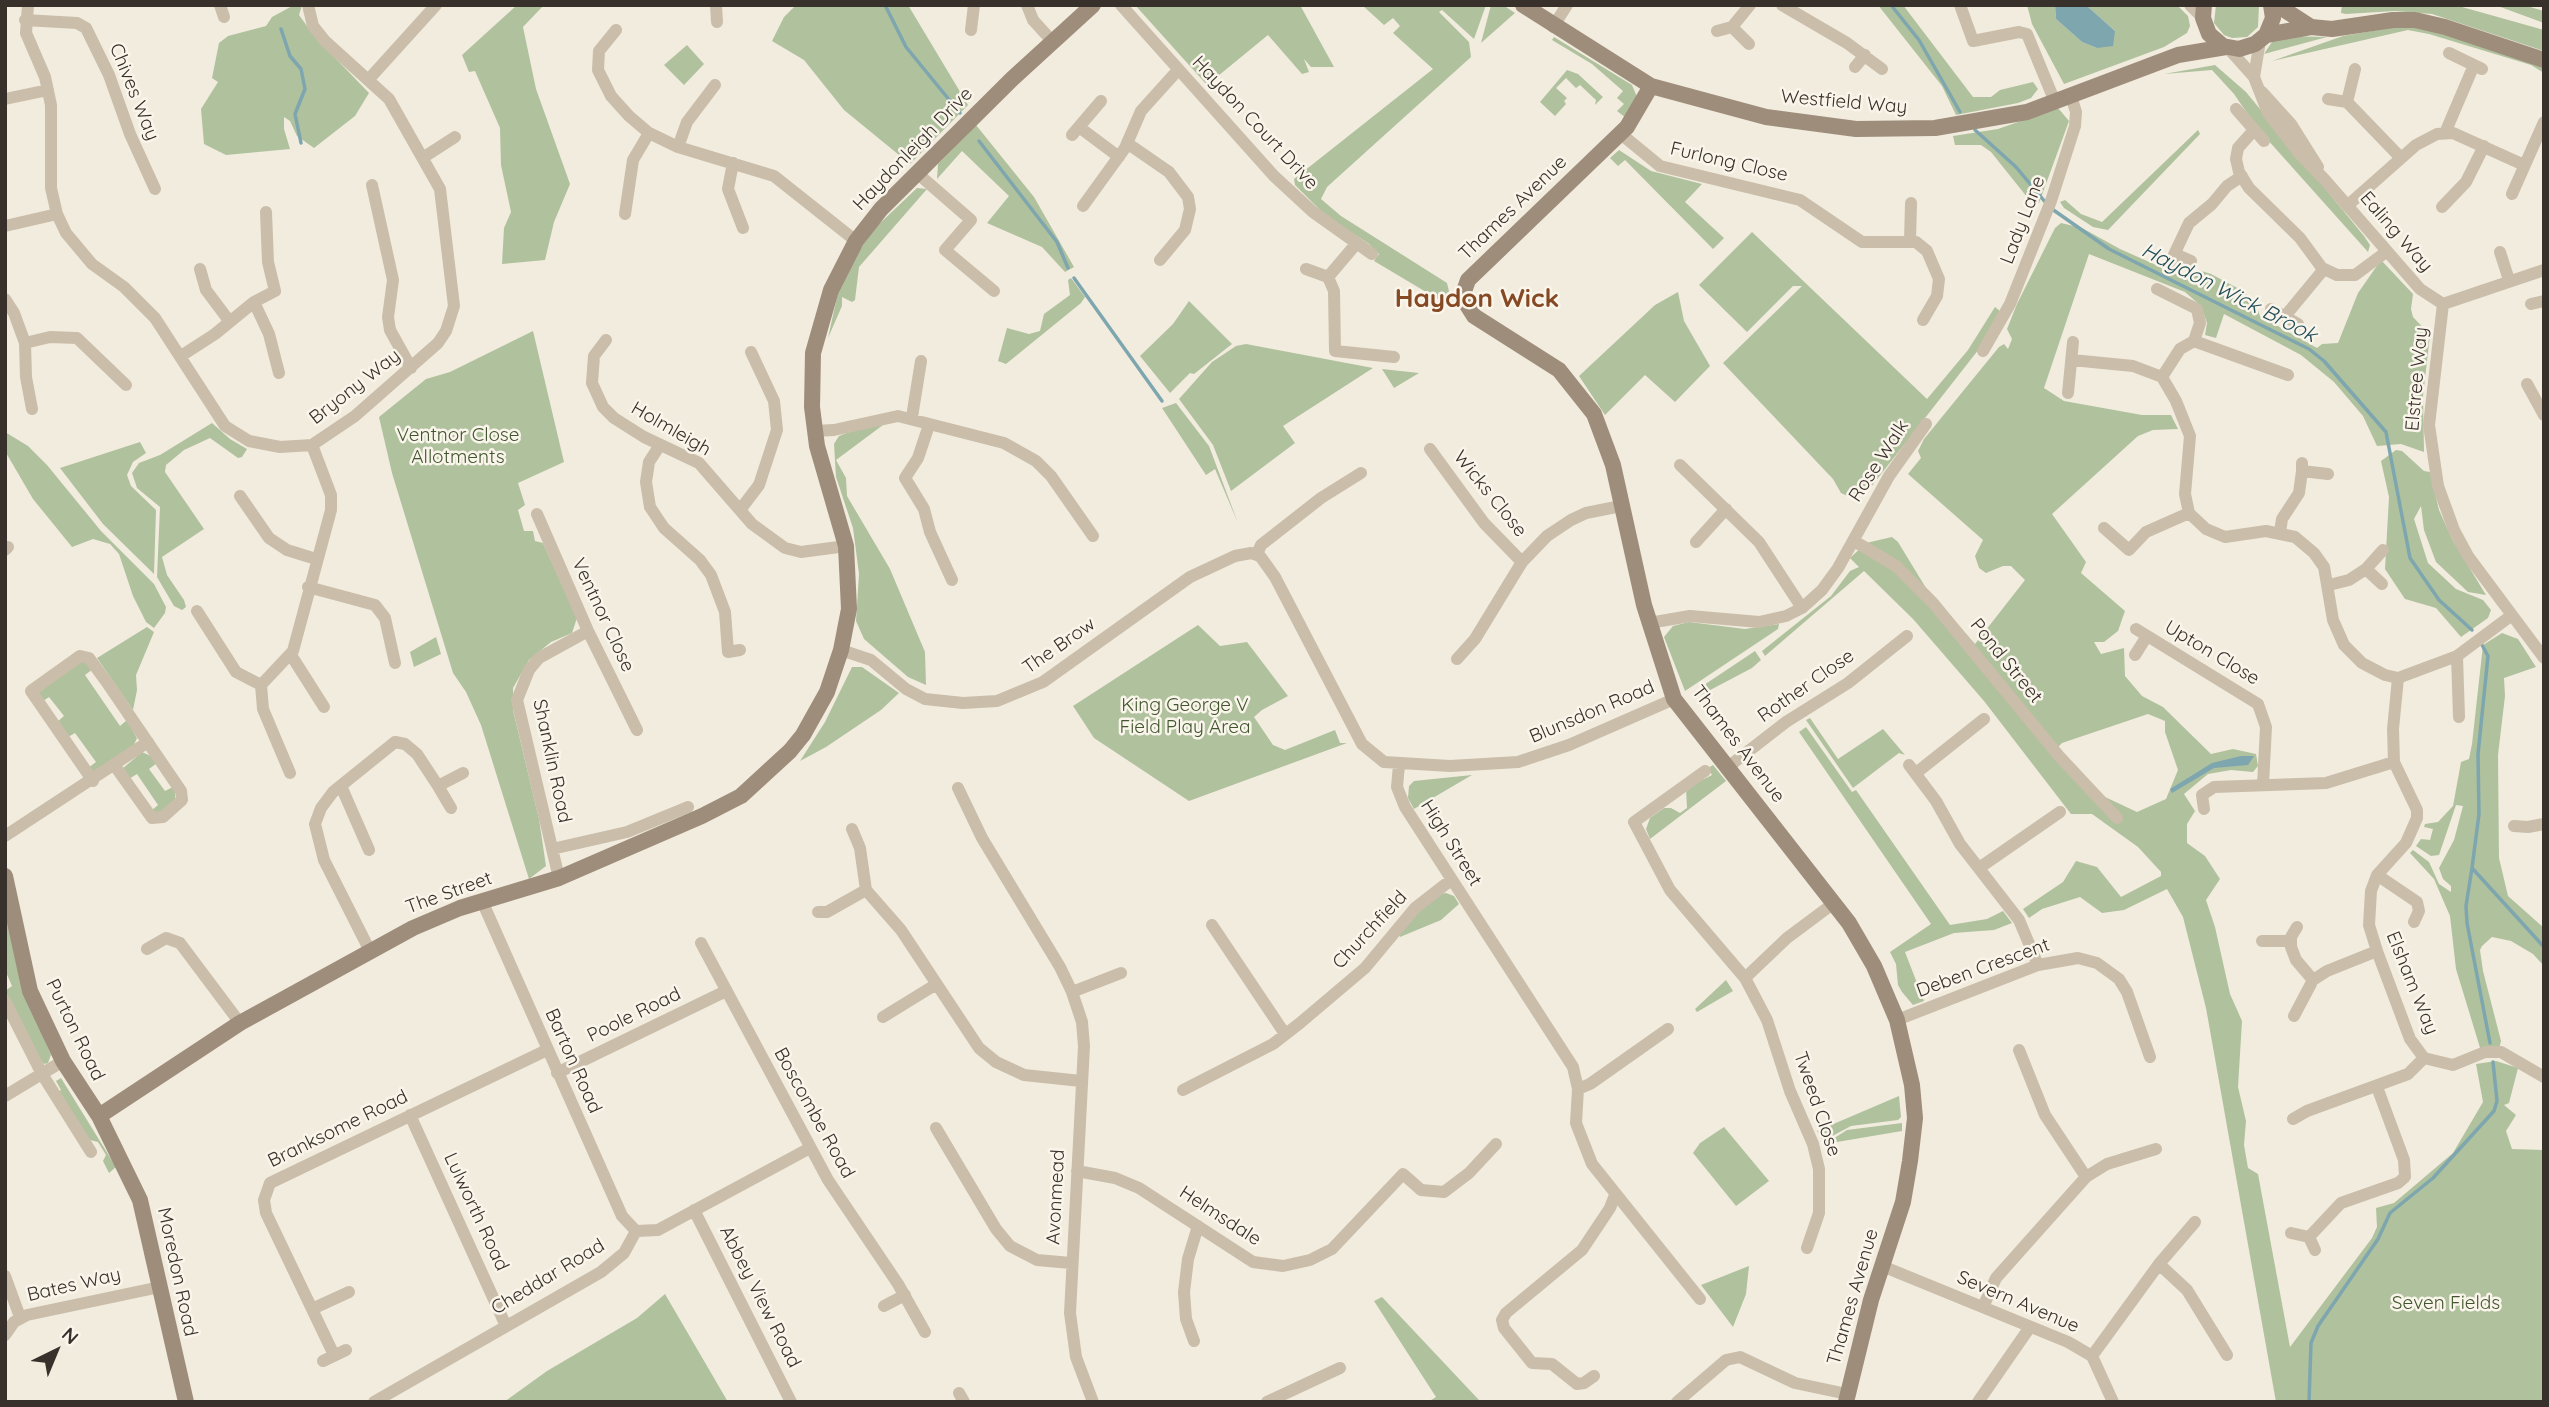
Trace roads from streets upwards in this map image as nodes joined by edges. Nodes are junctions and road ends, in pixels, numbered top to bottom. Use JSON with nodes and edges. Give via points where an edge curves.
{"nodes":[{"id":1,"x":28,"y":5,"type":"edge"},
{"id":2,"x":308,"y":5,"type":"edge"},
{"id":3,"x":436,"y":5,"type":"edge"},
{"id":4,"x":716,"y":5,"type":"edge"},
{"id":5,"x":974,"y":5,"type":"edge"},
{"id":6,"x":1027,"y":5,"type":"edge"},
{"id":7,"x":1093,"y":5,"type":"edge"},
{"id":8,"x":1121,"y":5,"type":"edge"},
{"id":9,"x":1523,"y":5,"type":"edge"},
{"id":10,"x":1567,"y":5,"type":"edge"},
{"id":11,"x":1750,"y":5,"type":"edge"},
{"id":12,"x":1782,"y":5,"type":"edge"},
{"id":13,"x":1960,"y":5,"type":"edge"},
{"id":14,"x":2190,"y":5,"type":"edge"},
{"id":15,"x":2272,"y":5,"type":"edge"},
{"id":16,"x":2277,"y":5,"type":"edge"},
{"id":17,"x":2204,"y":16,"type":"edge"},
{"id":18,"x":25,"y":20,"type":"junction"},
{"id":19,"x":718,"y":22,"type":"dead end"},
{"id":20,"x":1553,"y":27,"type":"junction"},
{"id":21,"x":1732,"y":27,"type":"junction"},
{"id":22,"x":2311,"y":27,"type":"junction"},
{"id":23,"x":615,"y":30,"type":"dead end"},
{"id":24,"x":971,"y":30,"type":"dead end"},
{"id":25,"x":1717,"y":32,"type":"dead end"},
{"id":26,"x":2263,"y":38,"type":"junction"},
{"id":27,"x":1052,"y":41,"type":"junction"},
{"id":28,"x":1749,"y":44,"type":"dead end"},
{"id":29,"x":2227,"y":47,"type":"junction"},
{"id":30,"x":2449,"y":53,"type":"dead end"},
{"id":31,"x":1865,"y":55,"type":"junction"},
{"id":32,"x":2178,"y":55,"type":"junction"},
{"id":33,"x":2544,"y":60,"type":"edge"},
{"id":34,"x":1855,"y":67,"type":"dead end"},
{"id":35,"x":1882,"y":69,"type":"dead end"},
{"id":36,"x":2355,"y":69,"type":"dead end"},
{"id":37,"x":1178,"y":70,"type":"junction"},
{"id":38,"x":2254,"y":77,"type":"junction"},
{"id":39,"x":369,"y":79,"type":"junction"},
{"id":40,"x":715,"y":85,"type":"dead end"},
{"id":41,"x":1651,"y":86,"type":"junction"},
{"id":42,"x":48,"y":90,"type":"junction"},
{"id":43,"x":5,"y":99,"type":"edge"},
{"id":44,"x":2063,"y":99,"type":"junction"},
{"id":45,"x":2328,"y":99,"type":"dead end"},
{"id":46,"x":1101,"y":101,"type":"dead end"},
{"id":47,"x":2347,"y":102,"type":"junction"},
{"id":48,"x":2236,"y":109,"type":"dead end"},
{"id":49,"x":2544,"y":124,"type":"edge"},
{"id":50,"x":2254,"y":130,"type":"junction"},
{"id":51,"x":649,"y":133,"type":"junction"},
{"id":52,"x":2445,"y":133,"type":"junction"},
{"id":53,"x":1621,"y":134,"type":"junction"},
{"id":54,"x":455,"y":137,"type":"dead end"},
{"id":55,"x":2264,"y":141,"type":"dead end"},
{"id":56,"x":1128,"y":143,"type":"junction"},
{"id":57,"x":2484,"y":146,"type":"junction"},
{"id":58,"x":678,"y":147,"type":"junction"},
{"id":59,"x":424,"y":157,"type":"junction"},
{"id":60,"x":1118,"y":157,"type":"junction"},
{"id":61,"x":2400,"y":158,"type":"junction"},
{"id":62,"x":733,"y":163,"type":"junction"},
{"id":63,"x":2524,"y":164,"type":"junction"},
{"id":64,"x":917,"y":173,"type":"junction"},
{"id":65,"x":2242,"y":176,"type":"junction"},
{"id":66,"x":372,"y":185,"type":"dead end"},
{"id":67,"x":155,"y":189,"type":"dead end"},
{"id":68,"x":2511,"y":194,"type":"dead end"},
{"id":69,"x":1911,"y":203,"type":"dead end"},
{"id":70,"x":1083,"y":206,"type":"dead end"},
{"id":71,"x":2347,"y":206,"type":"junction"},
{"id":72,"x":2442,"y":207,"type":"dead end"},
{"id":73,"x":266,"y":212,"type":"dead end"},
{"id":74,"x":57,"y":214,"type":"junction"},
{"id":75,"x":625,"y":214,"type":"dead end"},
{"id":76,"x":5,"y":226,"type":"edge"},
{"id":77,"x":743,"y":228,"type":"dead end"},
{"id":78,"x":856,"y":241,"type":"junction"},
{"id":79,"x":1910,"y":241,"type":"junction"},
{"id":80,"x":1356,"y":244,"type":"junction"},
{"id":81,"x":2386,"y":252,"type":"junction"},
{"id":82,"x":2500,"y":252,"type":"dead end"},
{"id":83,"x":1372,"y":254,"type":"dead end"},
{"id":84,"x":1160,"y":260,"type":"dead end"},
{"id":85,"x":2191,"y":261,"type":"dead end"},
{"id":86,"x":200,"y":269,"type":"dead end"},
{"id":87,"x":1306,"y":269,"type":"dead end"},
{"id":88,"x":2324,"y":269,"type":"junction"},
{"id":89,"x":2544,"y":270,"type":"edge"},
{"id":90,"x":1328,"y":277,"type":"junction"},
{"id":91,"x":2509,"y":280,"type":"junction"},
{"id":92,"x":2157,"y":289,"type":"dead end"},
{"id":93,"x":994,"y":291,"type":"dead end"},
{"id":94,"x":5,"y":299,"type":"edge"},
{"id":95,"x":254,"y":302,"type":"junction"},
{"id":96,"x":2443,"y":304,"type":"junction"},
{"id":97,"x":2271,"y":309,"type":"dead end"},
{"id":98,"x":2286,"y":315,"type":"junction"},
{"id":99,"x":1923,"y":320,"type":"dead end"},
{"id":100,"x":230,"y":322,"type":"junction"},
{"id":101,"x":2298,"y":324,"type":"dead end"},
{"id":102,"x":606,"y":340,"type":"dead end"},
{"id":103,"x":2194,"y":341,"type":"junction"},
{"id":104,"x":2073,"y":342,"type":"dead end"},
{"id":105,"x":25,"y":343,"type":"junction"},
{"id":106,"x":1983,"y":351,"type":"dead end"},
{"id":107,"x":751,"y":352,"type":"dead end"},
{"id":108,"x":181,"y":356,"type":"junction"},
{"id":109,"x":1394,"y":357,"type":"dead end"},
{"id":110,"x":2072,"y":360,"type":"junction"},
{"id":111,"x":921,"y":361,"type":"dead end"},
{"id":112,"x":411,"y":369,"type":"junction"},
{"id":113,"x":279,"y":373,"type":"dead end"},
{"id":114,"x":2288,"y":375,"type":"dead end"},
{"id":115,"x":2162,"y":377,"type":"junction"},
{"id":116,"x":2527,"y":384,"type":"dead end"},
{"id":117,"x":126,"y":385,"type":"dead end"},
{"id":118,"x":2068,"y":393,"type":"dead end"},
{"id":119,"x":32,"y":409,"type":"dead end"},
{"id":120,"x":2544,"y":415,"type":"edge"},
{"id":121,"x":912,"y":417,"type":"junction"},
{"id":122,"x":1926,"y":424,"type":"dead end"},
{"id":123,"x":929,"y":425,"type":"junction"},
{"id":124,"x":815,"y":431,"type":"junction"},
{"id":125,"x":312,"y":444,"type":"junction"},
{"id":126,"x":660,"y":445,"type":"junction"},
{"id":127,"x":1430,"y":449,"type":"dead end"},
{"id":128,"x":1680,"y":465,"type":"dead end"},
{"id":129,"x":1361,"y":472,"type":"dead end"},
{"id":130,"x":2328,"y":474,"type":"dead end"},
{"id":131,"x":240,"y":496,"type":"dead end"},
{"id":132,"x":1621,"y":506,"type":"junction"},
{"id":133,"x":1726,"y":509,"type":"junction"},
{"id":134,"x":740,"y":510,"type":"junction"},
{"id":135,"x":2189,"y":513,"type":"junction"},
{"id":136,"x":537,"y":514,"type":"dead end"},
{"id":137,"x":2104,"y":527,"type":"dead end"},
{"id":138,"x":2280,"y":532,"type":"junction"},
{"id":139,"x":1093,"y":536,"type":"dead end"},
{"id":140,"x":1854,"y":541,"type":"junction"},
{"id":141,"x":1696,"y":542,"type":"dead end"},
{"id":142,"x":846,"y":546,"type":"junction"},
{"id":143,"x":2383,"y":550,"type":"dead end"},
{"id":144,"x":1254,"y":554,"type":"junction"},
{"id":145,"x":316,"y":559,"type":"junction"},
{"id":146,"x":1522,"y":562,"type":"junction"},
{"id":147,"x":2366,"y":569,"type":"junction"},
{"id":148,"x":952,"y":580,"type":"dead end"},
{"id":149,"x":2382,"y":584,"type":"dead end"},
{"id":150,"x":2329,"y":585,"type":"junction"},
{"id":151,"x":308,"y":587,"type":"junction"},
{"id":152,"x":1802,"y":608,"type":"junction"},
{"id":153,"x":197,"y":611,"type":"dead end"},
{"id":154,"x":2512,"y":615,"type":"junction"},
{"id":155,"x":1648,"y":623,"type":"junction"},
{"id":156,"x":588,"y":631,"type":"junction"},
{"id":157,"x":1907,"y":636,"type":"dead end"},
{"id":158,"x":740,"y":650,"type":"dead end"},
{"id":159,"x":841,"y":650,"type":"junction"},
{"id":160,"x":291,"y":655,"type":"junction"},
{"id":161,"x":2135,"y":655,"type":"dead end"},
{"id":162,"x":2457,"y":656,"type":"junction"},
{"id":163,"x":2544,"y":658,"type":"edge"},
{"id":164,"x":1457,"y":659,"type":"dead end"},
{"id":165,"x":395,"y":663,"type":"dead end"},
{"id":166,"x":2398,"y":678,"type":"junction"},
{"id":167,"x":261,"y":685,"type":"junction"},
{"id":168,"x":1674,"y":699,"type":"junction"},
{"id":169,"x":324,"y":707,"type":"dead end"},
{"id":170,"x":2459,"y":717,"type":"dead end"},
{"id":171,"x":1984,"y":719,"type":"dead end"},
{"id":172,"x":811,"y":721,"type":"joint"},
{"id":173,"x":637,"y":730,"type":"dead end"},
{"id":174,"x":148,"y":742,"type":"junction"},
{"id":175,"x":2393,"y":762,"type":"junction"},
{"id":176,"x":1399,"y":765,"type":"junction"},
{"id":177,"x":115,"y":766,"type":"junction"},
{"id":178,"x":1728,"y":767,"type":"junction"},
{"id":179,"x":1705,"y":771,"type":"dead end"},
{"id":180,"x":290,"y":773,"type":"dead end"},
{"id":181,"x":463,"y":773,"type":"dead end"},
{"id":182,"x":93,"y":781,"type":"junction"},
{"id":183,"x":2263,"y":785,"type":"junction"},
{"id":184,"x":341,"y":786,"type":"junction"},
{"id":185,"x":438,"y":786,"type":"junction"},
{"id":186,"x":958,"y":788,"type":"dead end"},
{"id":187,"x":688,"y":807,"type":"dead end"},
{"id":188,"x":452,"y":808,"type":"dead end"},
{"id":189,"x":2204,"y":809,"type":"dead end"},
{"id":190,"x":2060,"y":811,"type":"dead end"},
{"id":191,"x":2117,"y":818,"type":"dead end"},
{"id":192,"x":2544,"y":824,"type":"edge"},
{"id":193,"x":2514,"y":826,"type":"dead end"},
{"id":194,"x":852,"y":829,"type":"dead end"},
{"id":195,"x":5,"y":836,"type":"edge"},
{"id":196,"x":552,"y":849,"type":"junction"},
{"id":197,"x":369,"y":850,"type":"dead end"},
{"id":198,"x":1979,"y":868,"type":"junction"},
{"id":199,"x":5,"y":876,"type":"edge"},
{"id":200,"x":2377,"y":876,"type":"junction"},
{"id":201,"x":559,"y":878,"type":"junction"},
{"id":202,"x":1451,"y":880,"type":"junction"},
{"id":203,"x":866,"y":890,"type":"junction"},
{"id":204,"x":482,"y":901,"type":"junction"},
{"id":205,"x":1834,"y":903,"type":"junction"},
{"id":206,"x":818,"y":912,"type":"dead end"},
{"id":207,"x":2414,"y":922,"type":"dead end"},
{"id":208,"x":1212,"y":925,"type":"dead end"},
{"id":209,"x":2297,"y":928,"type":"dead end"},
{"id":210,"x":2262,"y":941,"type":"dead end"},
{"id":211,"x":2290,"y":941,"type":"junction"},
{"id":212,"x":701,"y":943,"type":"dead end"},
{"id":213,"x":147,"y":949,"type":"dead end"},
{"id":214,"x":370,"y":951,"type":"junction"},
{"id":215,"x":2377,"y":951,"type":"junction"},
{"id":216,"x":2038,"y":965,"type":"junction"},
{"id":217,"x":1121,"y":973,"type":"dead end"},
{"id":218,"x":1745,"y":978,"type":"junction"},
{"id":219,"x":2313,"y":980,"type":"junction"},
{"id":220,"x":935,"y":985,"type":"junction"},
{"id":221,"x":726,"y":991,"type":"junction"},
{"id":222,"x":1072,"y":992,"type":"junction"},
{"id":223,"x":5,"y":1001,"type":"edge"},
{"id":224,"x":2294,"y":1016,"type":"dead end"},
{"id":225,"x":883,"y":1017,"type":"dead end"},
{"id":226,"x":1897,"y":1020,"type":"junction"},
{"id":227,"x":240,"y":1024,"type":"junction"},
{"id":228,"x":1668,"y":1028,"type":"dead end"},
{"id":229,"x":1285,"y":1034,"type":"junction"},
{"id":230,"x":547,"y":1050,"type":"junction"},
{"id":231,"x":2019,"y":1050,"type":"dead end"},
{"id":232,"x":2150,"y":1057,"type":"dead end"},
{"id":233,"x":2424,"y":1058,"type":"junction"},
{"id":234,"x":62,"y":1061,"type":"junction"},
{"id":235,"x":557,"y":1073,"type":"junction"},
{"id":236,"x":42,"y":1074,"type":"junction"},
{"id":237,"x":2544,"y":1077,"type":"edge"},
{"id":238,"x":1081,"y":1081,"type":"junction"},
{"id":239,"x":2377,"y":1087,"type":"junction"},
{"id":240,"x":1578,"y":1089,"type":"junction"},
{"id":241,"x":1183,"y":1090,"type":"dead end"},
{"id":242,"x":5,"y":1096,"type":"edge"},
{"id":243,"x":410,"y":1115,"type":"junction"},
{"id":244,"x":99,"y":1116,"type":"junction"},
{"id":245,"x":2294,"y":1119,"type":"dead end"},
{"id":246,"x":936,"y":1128,"type":"dead end"},
{"id":247,"x":1496,"y":1144,"type":"dead end"},
{"id":248,"x":810,"y":1148,"type":"junction"},
{"id":249,"x":2156,"y":1149,"type":"dead end"},
{"id":250,"x":91,"y":1152,"type":"dead end"},
{"id":251,"x":1077,"y":1171,"type":"junction"},
{"id":252,"x":2086,"y":1177,"type":"junction"},
{"id":253,"x":1615,"y":1195,"type":"junction"},
{"id":254,"x":694,"y":1210,"type":"junction"},
{"id":255,"x":2196,"y":1222,"type":"dead end"},
{"id":256,"x":1198,"y":1226,"type":"junction"},
{"id":257,"x":636,"y":1231,"type":"junction"},
{"id":258,"x":2291,"y":1233,"type":"dead end"},
{"id":259,"x":2309,"y":1237,"type":"junction"},
{"id":260,"x":1807,"y":1248,"type":"dead end"},
{"id":261,"x":2315,"y":1250,"type":"dead end"},
{"id":262,"x":1071,"y":1263,"type":"junction"},
{"id":263,"x":2159,"y":1264,"type":"junction"},
{"id":264,"x":1882,"y":1266,"type":"junction"},
{"id":265,"x":5,"y":1276,"type":"edge"},
{"id":266,"x":160,"y":1287,"type":"junction"},
{"id":267,"x":349,"y":1292,"type":"dead end"},
{"id":268,"x":905,"y":1295,"type":"junction"},
{"id":269,"x":1700,"y":1299,"type":"dead end"},
{"id":270,"x":884,"y":1306,"type":"dead end"},
{"id":271,"x":1983,"y":1307,"type":"junction"},
{"id":272,"x":312,"y":1309,"type":"junction"},
{"id":273,"x":20,"y":1317,"type":"junction"},
{"id":274,"x":506,"y":1326,"type":"junction"},
{"id":275,"x":2030,"y":1327,"type":"junction"},
{"id":276,"x":925,"y":1332,"type":"dead end"},
{"id":277,"x":5,"y":1335,"type":"edge"},
{"id":278,"x":1194,"y":1341,"type":"dead end"},
{"id":279,"x":346,"y":1350,"type":"dead end"},
{"id":280,"x":2227,"y":1355,"type":"dead end"},
{"id":281,"x":2092,"y":1356,"type":"junction"},
{"id":282,"x":1340,"y":1368,"type":"dead end"},
{"id":283,"x":1594,"y":1376,"type":"dead end"},
{"id":284,"x":1847,"y":1398,"type":"edge"},
{"id":285,"x":186,"y":1402,"type":"edge"},
{"id":286,"x":374,"y":1402,"type":"edge"},
{"id":287,"x":791,"y":1402,"type":"edge"},
{"id":288,"x":1093,"y":1402,"type":"edge"},
{"id":289,"x":1267,"y":1402,"type":"edge"},
{"id":290,"x":1677,"y":1402,"type":"edge"},
{"id":291,"x":1978,"y":1402,"type":"edge"},
{"id":292,"x":2113,"y":1402,"type":"edge"}],
"edges":[{"from":1,"to":18,"type":"street","name":"Bryony Way"},
{"from":2,"to":39,"type":"street","name":"Bryony Way","via":[[313,26],[324,41]]},
{"from":3,"to":39,"type":"street"},
{"from":4,"to":19,"type":"street"},
{"from":5,"to":24,"type":"street"},
{"from":6,"to":27,"type":"street","via":[[1033,20]]},
{"from":7,"to":27,"type":"street","name":"Haydonleigh Drive"},
{"from":8,"to":37,"type":"street","name":"Haydon Court Drive"},
{"from":9,"to":20,"type":"street","name":"Westfield Way"},
{"from":10,"to":20,"type":"street"},
{"from":11,"to":21,"type":"street"},
{"from":12,"to":31,"type":"street"},
{"from":13,"to":44,"type":"street","name":"Lady Lane","via":[[1973,41],[2027,34]]},
{"from":14,"to":17,"type":"street"},
{"from":15,"to":26,"type":"street","via":[[2273,18]]},
{"from":16,"to":22,"type":"street"},
{"from":17,"to":29,"type":"street","via":[[2213,39]]},
{"from":17,"to":32,"type":"street","name":"Westfield Way"},
{"from":18,"to":42,"type":"street","name":"Bryony Way","via":[[29,44]]},
{"from":18,"to":67,"type":"street","name":"Chives Way","via":[[77,23],[86,28]]},
{"from":20,"to":41,"type":"street","name":"Westfield Way"},
{"from":21,"to":25,"type":"street"},
{"from":21,"to":28,"type":"street"},
{"from":22,"to":26,"type":"street","name":"Westfield Way"},
{"from":22,"to":33,"type":"street","name":"Westfield Way","via":[[2415,20]]},
{"from":23,"to":51,"type":"street","via":[[599,51],[598,70],[619,105]]},
{"from":26,"to":29,"type":"street","name":"Westfield Way","via":[[2245,48]]},
{"from":26,"to":38,"type":"street"},
{"from":27,"to":64,"type":"street","name":"Haydonleigh Drive"},
{"from":29,"to":32,"type":"street","name":"Westfield Way"},
{"from":29,"to":38,"type":"street","name":"Ealing Way"},
{"from":30,"to":52,"type":"street","via":[[2478,67]]},
{"from":31,"to":34,"type":"street"},
{"from":31,"to":35,"type":"street"},
{"from":32,"to":44,"type":"street","name":"Westfield Way"},
{"from":36,"to":47,"type":"street"},
{"from":37,"to":56,"type":"street","via":[[1141,111]]},
{"from":37,"to":80,"type":"street","name":"Haydon Court Drive","via":[[1274,176]]},
{"from":38,"to":71,"type":"street","name":"Ealing Way"},
{"from":39,"to":59,"type":"street","name":"Bryony Way","via":[[389,99]]},
{"from":40,"to":58,"type":"street","via":[[687,122]]},
{"from":41,"to":44,"type":"street","name":"Westfield Way","via":[[1756,114],[1873,130],[1956,126],[2027,112]]},
{"from":41,"to":53,"type":"street","name":"Thames Avenue"},
{"from":42,"to":43,"type":"street"},
{"from":42,"to":74,"type":"street","name":"Bryony Way","via":[[51,188]]},
{"from":44,"to":106,"type":"street","name":"Lady Lane","via":[[2076,112],[2075,126],[2050,205],[2010,304]]},
{"from":45,"to":47,"type":"street"},
{"from":46,"to":60,"type":"street","via":[[1075,131]]},
{"from":47,"to":61,"type":"street"},
{"from":48,"to":50,"type":"street"},
{"from":49,"to":63,"type":"street"},
{"from":50,"to":55,"type":"street"},
{"from":50,"to":65,"type":"street","via":[[2236,153]]},
{"from":51,"to":58,"type":"street"},
{"from":51,"to":75,"type":"street","via":[[633,160]]},
{"from":52,"to":57,"type":"street"},
{"from":52,"to":61,"type":"street","via":[[2422,140]]},
{"from":53,"to":79,"type":"street","name":"Furlong Close","via":[[1660,166],[1800,200],[1863,242]]},
{"from":53,"to":132,"type":"street","name":"Thames Avenue","via":[[1471,277],[1462,293],[1474,316],[1550,363],[1579,392],[1607,443]]},
{"from":54,"to":59,"type":"street"},
{"from":56,"to":60,"type":"street"},
{"from":56,"to":84,"type":"street","via":[[1169,172],[1188,197],[1185,230]]},
{"from":57,"to":63,"type":"street"},
{"from":57,"to":72,"type":"street","via":[[2466,182]]},
{"from":58,"to":62,"type":"street"},
{"from":59,"to":112,"type":"street","name":"Bryony Way","via":[[440,189],[454,306],[446,331]]},
{"from":60,"to":70,"type":"street"},
{"from":61,"to":71,"type":"street"},
{"from":62,"to":77,"type":"street","via":[[729,194]]},
{"from":62,"to":78,"type":"street","via":[[781,179]]},
{"from":63,"to":68,"type":"street"},
{"from":64,"to":78,"type":"street","name":"Haydonleigh Drive"},
{"from":64,"to":93,"type":"street","via":[[971,220],[945,250]]},
{"from":65,"to":85,"type":"street","via":[[2189,223],[2173,257]]},
{"from":65,"to":88,"type":"street"},
{"from":66,"to":112,"type":"street","via":[[393,280],[390,330]]},
{"from":69,"to":79,"type":"street"},
{"from":71,"to":81,"type":"street","name":"Ealing Way"},
{"from":73,"to":95,"type":"street","via":[[268,262],[275,291]]},
{"from":74,"to":76,"type":"street"},
{"from":74,"to":108,"type":"street","name":"Bryony Way","via":[[81,252],[140,302]]},
{"from":78,"to":124,"type":"street","name":"Haydonleigh Drive","via":[[831,290],[816,339],[811,390]]},
{"from":79,"to":99,"type":"street","via":[[1927,251],[1939,279],[1937,296]]},
{"from":80,"to":83,"type":"street","name":"Haydon Court Drive"},
{"from":80,"to":90,"type":"street"},
{"from":81,"to":88,"type":"street","via":[[2355,275]]},
{"from":81,"to":96,"type":"street","name":"Ealing Way","via":[[2420,289]]},
{"from":82,"to":91,"type":"street"},
{"from":86,"to":100,"type":"street","via":[[206,290]]},
{"from":87,"to":90,"type":"street"},
{"from":88,"to":98,"type":"street"},
{"from":89,"to":91,"type":"street","name":"Elstree Way"},
{"from":90,"to":109,"type":"street","via":[[1335,291],[1335,351]]},
{"from":91,"to":96,"type":"street","name":"Elstree Way"},
{"from":92,"to":103,"type":"street","via":[[2197,309],[2200,323]]},
{"from":94,"to":105,"type":"street"},
{"from":95,"to":100,"type":"street"},
{"from":95,"to":113,"type":"street","via":[[269,334]]},
{"from":96,"to":154,"type":"street","name":"Elstree Way","via":[[2429,419],[2432,461],[2461,544]]},
{"from":97,"to":98,"type":"street"},
{"from":98,"to":101,"type":"street"},
{"from":100,"to":108,"type":"street"},
{"from":102,"to":126,"type":"street","name":"Holmleigh","via":[[592,362],[592,383],[599,401],[621,424]]},
{"from":103,"to":114,"type":"street"},
{"from":103,"to":115,"type":"street","via":[[2180,349]]},
{"from":104,"to":110,"type":"street"},
{"from":105,"to":117,"type":"street","via":[[50,337],[77,338]]},
{"from":105,"to":119,"type":"street"},
{"from":107,"to":134,"type":"street","via":[[774,401],[777,430],[759,485]]},
{"from":108,"to":125,"type":"street","name":"Bryony Way","via":[[233,432],[269,447]]},
{"from":110,"to":115,"type":"street","via":[[2133,366]]},
{"from":110,"to":118,"type":"street"},
{"from":111,"to":121,"type":"street"},
{"from":112,"to":125,"type":"street","name":"Bryony Way","via":[[355,416]]},
{"from":115,"to":135,"type":"street","via":[[2190,436],[2185,495]]},
{"from":116,"to":120,"type":"street"},
{"from":121,"to":123,"type":"street"},
{"from":121,"to":124,"type":"street","via":[[888,416]]},
{"from":122,"to":140,"type":"street","name":"Rose Walk","via":[[1903,454]]},
{"from":123,"to":139,"type":"street","via":[[994,439],[1036,461]]},
{"from":123,"to":148,"type":"street","via":[[918,458],[905,478],[924,509]]},
{"from":124,"to":142,"type":"street","name":"Haydonleigh Drive"},
{"from":125,"to":145,"type":"street","via":[[331,503]]},
{"from":126,"to":134,"type":"street","name":"Holmleigh","via":[[699,463]]},
{"from":126,"to":158,"type":"street","via":[[649,462],[647,500],[663,528],[711,575],[725,612],[728,652]]},
{"from":127,"to":146,"type":"street","name":"Wicks Close","via":[[1483,523]]},
{"from":128,"to":133,"type":"street"},
{"from":129,"to":144,"type":"street","via":[[1321,498]]},
{"from":130,"to":138,"type":"street","via":[[2302,467],[2299,492],[2282,519]]},
{"from":131,"to":145,"type":"street","via":[[269,538],[287,550]]},
{"from":132,"to":146,"type":"street","name":"Wicks Close","via":[[1571,520]]},
{"from":132,"to":155,"type":"street","name":"Thames Avenue"},
{"from":133,"to":141,"type":"street"},
{"from":133,"to":152,"type":"street","via":[[1767,552]]},
{"from":134,"to":142,"type":"street","name":"Holmleigh","via":[[765,536],[790,550]]},
{"from":135,"to":137,"type":"street","via":[[2149,530],[2129,550]]},
{"from":135,"to":138,"type":"street","via":[[2206,529],[2225,537]]},
{"from":136,"to":156,"type":"street","name":"Ventnor Close"},
{"from":138,"to":150,"type":"street","via":[[2295,537],[2314,553]]},
{"from":140,"to":152,"type":"street","via":[[1830,580]]},
{"from":140,"to":191,"type":"street","name":"Pond Street","via":[[1896,566],[1933,603],[2058,755]]},
{"from":142,"to":159,"type":"street","name":"Haydonleigh Drive","via":[[850,590]]},
{"from":143,"to":147,"type":"street"},
{"from":144,"to":159,"type":"street","name":"The Brow","via":[[1222,561],[1190,577],[1043,682],[997,701],[925,699],[871,660]]},
{"from":144,"to":176,"type":"street","via":[[1280,586],[1362,744],[1379,760]]},
{"from":145,"to":151,"type":"street"},
{"from":146,"to":164,"type":"street","name":"Wicks Close","via":[[1475,639]]},
{"from":147,"to":149,"type":"street"},
{"from":147,"to":150,"type":"street"},
{"from":150,"to":166,"type":"street","via":[[2333,620],[2344,645],[2362,663]]},
{"from":151,"to":160,"type":"street"},
{"from":151,"to":165,"type":"street","via":[[375,605],[385,618]]},
{"from":152,"to":155,"type":"street","via":[[1759,622],[1689,616]]},
{"from":153,"to":167,"type":"street","via":[[236,672]]},
{"from":154,"to":162,"type":"street"},
{"from":154,"to":163,"type":"street","name":"Elstree Way"},
{"from":155,"to":168,"type":"street","name":"Thames Avenue"},
{"from":156,"to":173,"type":"street","name":"Ventnor Close"},
{"from":156,"to":196,"type":"street","name":"Shanklin Road","via":[[539,658],[517,700]]},
{"from":157,"to":178,"type":"street","name":"Rother Close"},
{"from":159,"to":172,"type":"street","name":"Haydonleigh Drive"},
{"from":160,"to":167,"type":"street"},
{"from":160,"to":169,"type":"street"},
{"from":161,"to":183,"type":"street","name":"Upton Close","via":[[2141,633],[2258,704],[2266,727]]},
{"from":162,"to":166,"type":"street"},
{"from":162,"to":170,"type":"street"},
{"from":166,"to":175,"type":"street","name":"Elsham Way"},
{"from":167,"to":180,"type":"street","via":[[263,709]]},
{"from":168,"to":176,"type":"street","name":"Blunsdon Road","via":[[1569,746],[1518,762]]},
{"from":168,"to":178,"type":"street","name":"Thames Avenue"},
{"from":171,"to":198,"type":"street","via":[[1912,769]]},
{"from":172,"to":201,"type":"street","name":"The Street","via":[[783,758],[741,796]]},
{"from":174,"to":177,"type":"street"},
{"from":174,"to":177,"type":"street","via":[[182,795],[179,804],[163,817],[149,816]]},
{"from":174,"to":182,"type":"street","via":[[89,658],[80,656],[69,662],[31,691]]},
{"from":175,"to":183,"type":"street","via":[[2326,783]]},
{"from":175,"to":200,"type":"street","name":"Elsham Way","via":[[2417,810],[2416,825]]},
{"from":176,"to":202,"type":"street","name":"High Street","via":[[1400,797]]},
{"from":177,"to":182,"type":"street"},
{"from":178,"to":205,"type":"street","name":"Thames Avenue"},
{"from":179,"to":218,"type":"street","name":"Tweed Close","via":[[1634,822],[1670,890]]},
{"from":181,"to":185,"type":"street"},
{"from":182,"to":195,"type":"street"},
{"from":183,"to":189,"type":"street","via":[[2214,787],[2202,795]]},
{"from":184,"to":185,"type":"street","via":[[395,742],[417,754]]},
{"from":184,"to":197,"type":"street"},
{"from":184,"to":214,"type":"street","via":[[317,815],[316,838]]},
{"from":185,"to":188,"type":"street"},
{"from":186,"to":222,"type":"street","name":"Avonmead"},
{"from":187,"to":196,"type":"street","name":"Shanklin Road","via":[[627,832]]},
{"from":190,"to":198,"type":"street"},
{"from":192,"to":193,"type":"street"},
{"from":194,"to":203,"type":"street","via":[[860,848]]},
{"from":196,"to":201,"type":"street","name":"Shanklin Road"},
{"from":198,"to":216,"type":"street","via":[[2019,920]]},
{"from":199,"to":234,"type":"street","name":"Purton Road","via":[[30,991]]},
{"from":200,"to":207,"type":"street","name":"Elsham Way","via":[[2417,902]]},
{"from":200,"to":215,"type":"street","name":"Elsham Way","via":[[2367,906]]},
{"from":201,"to":204,"type":"street","name":"The Street"},
{"from":202,"to":229,"type":"street","name":"Churchfield","via":[[1406,917],[1365,968]]},
{"from":202,"to":240,"type":"street","name":"High Street","via":[[1573,1067]]},
{"from":203,"to":206,"type":"street","via":[[827,912]]},
{"from":203,"to":220,"type":"street","via":[[901,930]]},
{"from":204,"to":214,"type":"street","name":"The Street","via":[[425,922]]},
{"from":204,"to":230,"type":"street","name":"Barton Road"},
{"from":205,"to":218,"type":"street"},
{"from":205,"to":226,"type":"street","name":"Thames Avenue","via":[[1874,966]]},
{"from":208,"to":229,"type":"street"},
{"from":209,"to":211,"type":"street"},
{"from":210,"to":211,"type":"street"},
{"from":211,"to":219,"type":"street","via":[[2296,960]]},
{"from":212,"to":221,"type":"street","name":"Boscombe Road"},
{"from":213,"to":227,"type":"street","via":[[166,937],[177,940]]},
{"from":214,"to":227,"type":"street","name":"The Street"},
{"from":215,"to":219,"type":"street"},
{"from":215,"to":233,"type":"street","name":"Elsham Way","via":[[2410,1038]]},
{"from":216,"to":226,"type":"street","name":"Deben Crescent"},
{"from":216,"to":232,"type":"street","name":"Deben Crescent","via":[[2078,958],[2108,970],[2127,992]]},
{"from":217,"to":222,"type":"street"},
{"from":218,"to":260,"type":"street","name":"Tweed Close","via":[[1777,1044],[1816,1157],[1821,1191]]},
{"from":219,"to":224,"type":"street"},
{"from":220,"to":225,"type":"street"},
{"from":220,"to":238,"type":"street","via":[[971,1038],[996,1062],[1024,1074]]},
{"from":221,"to":235,"type":"street","name":"Poole Road"},
{"from":221,"to":248,"type":"street","name":"Boscombe Road"},
{"from":222,"to":238,"type":"street","name":"Avonmead","via":[[1084,1032]]},
{"from":223,"to":236,"type":"street"},
{"from":226,"to":264,"type":"street","name":"Thames Avenue","via":[[1915,1118],[1903,1202]]},
{"from":227,"to":244,"type":"street","name":"The Street"},
{"from":228,"to":240,"type":"street"},
{"from":229,"to":241,"type":"street","name":"Churchfield"},
{"from":230,"to":235,"type":"street","name":"Barton Road"},
{"from":230,"to":243,"type":"street","name":"Branksome Road"},
{"from":231,"to":252,"type":"street","via":[[2045,1115]]},
{"from":233,"to":237,"type":"street","name":"Elsham Way","via":[[2453,1065],[2486,1052],[2501,1052]]},
{"from":233,"to":239,"type":"street","via":[[2408,1074]]},
{"from":234,"to":236,"type":"street"},
{"from":234,"to":244,"type":"street","name":"Purton Road"},
{"from":235,"to":257,"type":"street","name":"Barton Road","via":[[622,1216]]},
{"from":236,"to":242,"type":"street"},
{"from":236,"to":250,"type":"street"},
{"from":238,"to":251,"type":"street","name":"Avonmead"},
{"from":239,"to":245,"type":"street"},
{"from":239,"to":259,"type":"street","via":[[2404,1160],[2405,1177],[2341,1203]]},
{"from":240,"to":253,"type":"street","via":[[1578,1136]]},
{"from":243,"to":272,"type":"street","name":"Branksome Road","via":[[278,1177],[268,1186],[266,1213]]},
{"from":243,"to":274,"type":"street","name":"Lulworth Road"},
{"from":244,"to":266,"type":"street","name":"Moredon Road","via":[[141,1200]]},
{"from":246,"to":262,"type":"street","via":[[1010,1246],[1037,1260]]},
{"from":247,"to":256,"type":"street","name":"Helmsdale","via":[[1444,1192],[1420,1190],[1403,1174],[1342,1241],[1298,1264],[1274,1267],[1253,1262]]},
{"from":248,"to":254,"type":"street"},
{"from":248,"to":268,"type":"street","name":"Boscombe Road","via":[[845,1209]]},
{"from":249,"to":252,"type":"street","via":[[2107,1164]]},
{"from":251,"to":256,"type":"street","name":"Helmsdale","via":[[1139,1188]]},
{"from":251,"to":262,"type":"street","name":"Avonmead"},
{"from":252,"to":271,"type":"street","via":[[1996,1278]]},
{"from":253,"to":269,"type":"street"},
{"from":253,"to":283,"type":"street","via":[[1582,1250],[1502,1320],[1532,1363],[1552,1364],[1577,1384]]},
{"from":254,"to":257,"type":"street","via":[[658,1230]]},
{"from":254,"to":287,"type":"street","name":"Abbey View Road"},
{"from":255,"to":263,"type":"street"},
{"from":256,"to":278,"type":"street","via":[[1184,1293],[1186,1320]]},
{"from":257,"to":274,"type":"street","name":"Cheddar Road","via":[[610,1266]]},
{"from":258,"to":259,"type":"street"},
{"from":259,"to":261,"type":"street"},
{"from":262,"to":288,"type":"street","name":"Avonmead","via":[[1072,1340]]},
{"from":263,"to":280,"type":"street","via":[[2187,1290]]},
{"from":263,"to":281,"type":"street"},
{"from":264,"to":271,"type":"street","name":"Severn Avenue"},
{"from":264,"to":284,"type":"street","name":"Thames Avenue"},
{"from":265,"to":273,"type":"street"},
{"from":266,"to":273,"type":"street","name":"Bates Way"},
{"from":266,"to":285,"type":"street","name":"Moredon Road"},
{"from":267,"to":272,"type":"street"},
{"from":268,"to":270,"type":"street"},
{"from":268,"to":276,"type":"street","name":"Boscombe Road"},
{"from":271,"to":275,"type":"street","name":"Severn Avenue"},
{"from":272,"to":279,"type":"street","name":"Branksome Road","via":[[328,1358]]},
{"from":273,"to":277,"type":"street","name":"Bates Way"},
{"from":274,"to":286,"type":"street","name":"Cheddar Road"},
{"from":275,"to":281,"type":"street","name":"Severn Avenue"},
{"from":275,"to":291,"type":"street"},
{"from":281,"to":292,"type":"street","name":"Severn Avenue"},
{"from":282,"to":289,"type":"street"},
{"from":284,"to":290,"type":"street","via":[[1795,1383],[1740,1357],[1727,1360]]}]}
